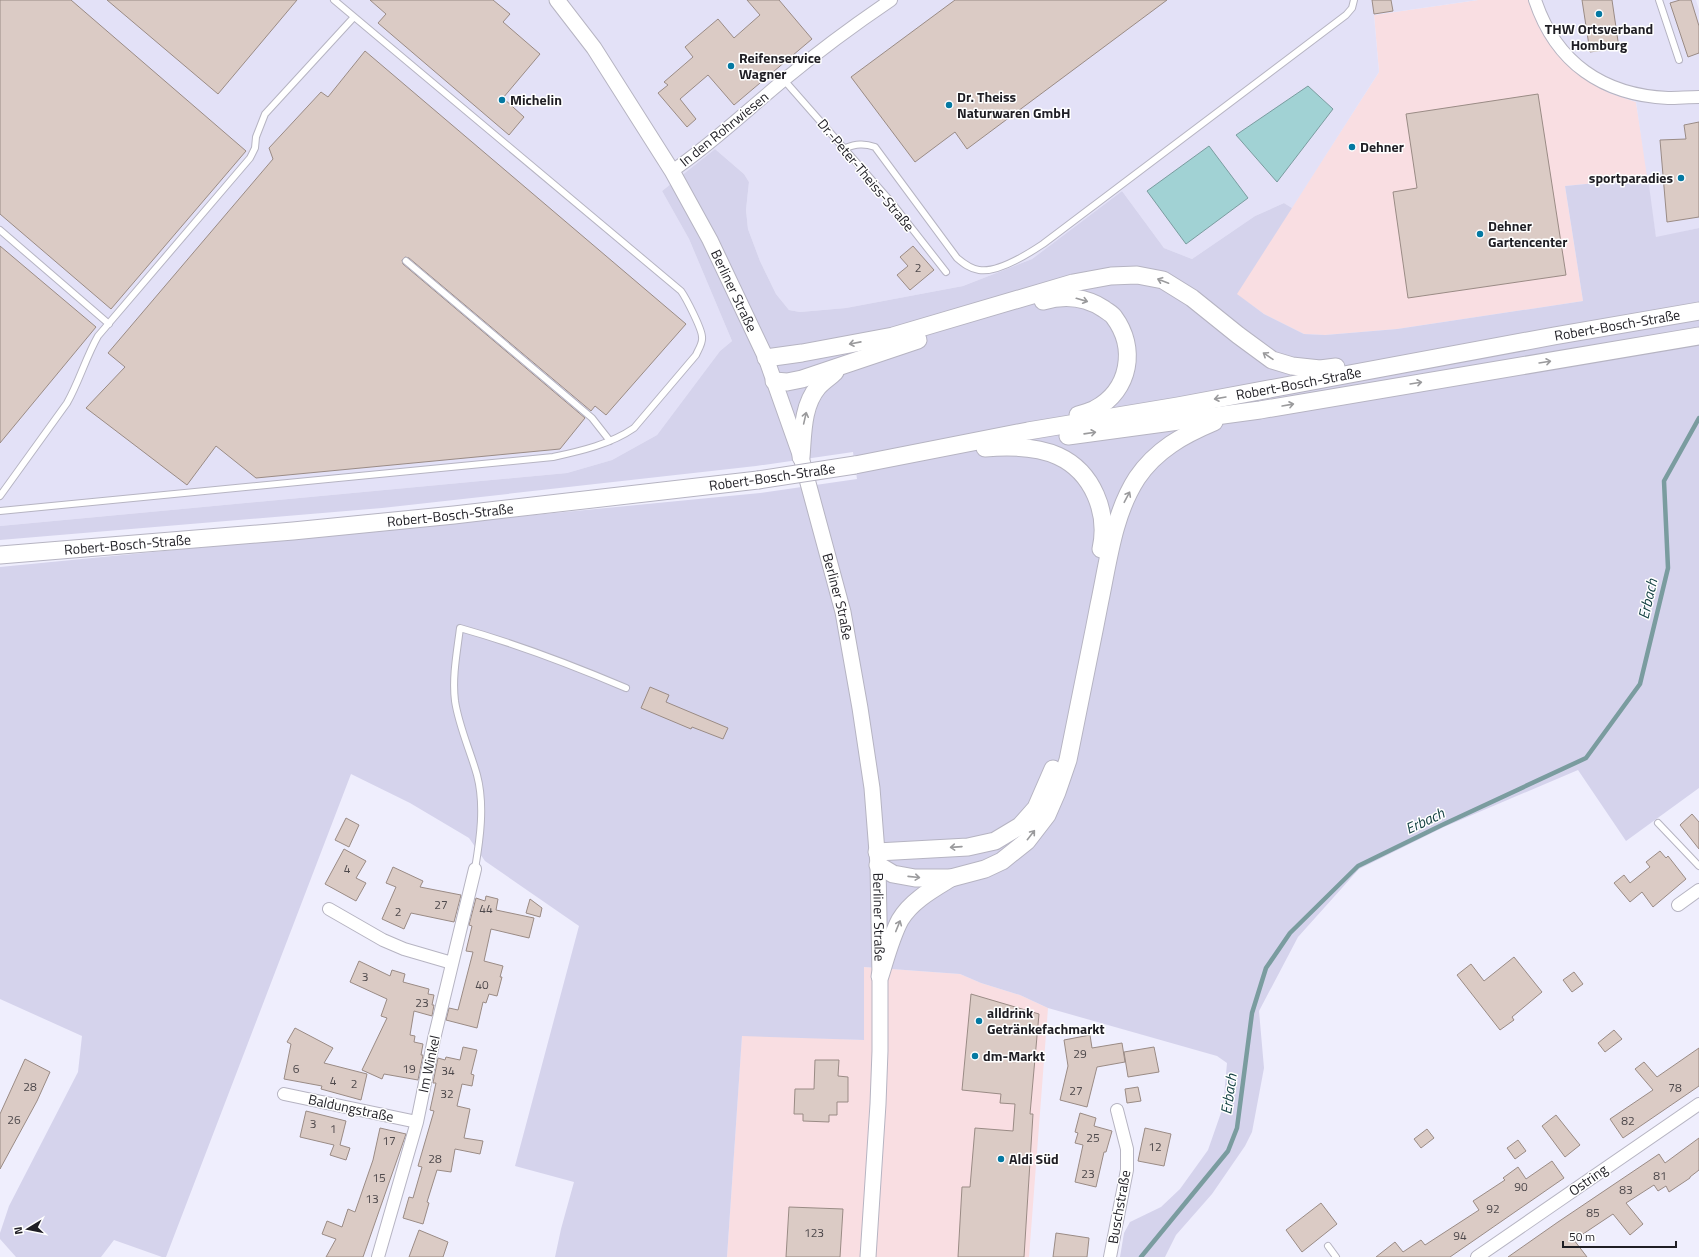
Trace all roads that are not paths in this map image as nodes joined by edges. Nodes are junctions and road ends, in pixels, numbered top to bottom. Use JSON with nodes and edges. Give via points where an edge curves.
{"nodes":[{"id":1,"x":334,"y":0,"type":"edge"},
{"id":2,"x":557,"y":0,"type":"edge"},
{"id":3,"x":890,"y":0,"type":"edge"},
{"id":4,"x":1354,"y":0,"type":"edge"},
{"id":5,"x":1535,"y":0,"type":"edge"},
{"id":6,"x":1659,"y":0,"type":"edge"},
{"id":7,"x":354,"y":17,"type":"junction"},
{"id":8,"x":1680,"y":60,"type":"dead end"},
{"id":9,"x":784,"y":80,"type":"junction"},
{"id":10,"x":1699,"y":97,"type":"edge"},
{"id":11,"x":844,"y":148,"type":"junction"},
{"id":12,"x":672,"y":171,"type":"junction"},
{"id":13,"x":0,"y":230,"type":"edge"},
{"id":14,"x":406,"y":261,"type":"dead end"},
{"id":15,"x":946,"y":272,"type":"dead end"},
{"id":16,"x":1699,"y":311,"type":"edge"},
{"id":17,"x":109,"y":324,"type":"junction"},
{"id":18,"x":1554,"y":336,"type":"junction"},
{"id":19,"x":1699,"y":336,"type":"edge"},
{"id":20,"x":766,"y":358,"type":"junction"},
{"id":21,"x":841,"y":367,"type":"junction"},
{"id":22,"x":774,"y":381,"type":"junction"},
{"id":23,"x":1260,"y":410,"type":"junction"},
{"id":24,"x":1028,"y":431,"type":"junction"},
{"id":25,"x":610,"y":441,"type":"junction"},
{"id":26,"x":959,"y":450,"type":"junction"},
{"id":27,"x":801,"y":457,"type":"junction"},
{"id":28,"x":899,"y":457,"type":"junction"},
{"id":29,"x":0,"y":496,"type":"edge"},
{"id":30,"x":0,"y":511,"type":"edge"},
{"id":31,"x":1109,"y":533,"type":"junction"},
{"id":32,"x":1105,"y":554,"type":"junction"},
{"id":33,"x":0,"y":555,"type":"edge"},
{"id":34,"x":626,"y":688,"type":"dead end"},
{"id":35,"x":1658,"y":823,"type":"dead end"},
{"id":36,"x":877,"y":859,"type":"junction"},
{"id":37,"x":1699,"y":866,"type":"edge"},
{"id":38,"x":476,"y":869,"type":"joint"},
{"id":39,"x":951,"y":878,"type":"junction"},
{"id":40,"x":1699,"y":890,"type":"edge"},
{"id":41,"x":1678,"y":905,"type":"dead end"},
{"id":42,"x":329,"y":909,"type":"dead end"},
{"id":43,"x":452,"y":963,"type":"junction"},
{"id":44,"x":880,"y":976,"type":"junction"},
{"id":45,"x":284,"y":1094,"type":"dead end"},
{"id":46,"x":1699,"y":1104,"type":"edge"},
{"id":47,"x":1117,"y":1110,"type":"dead end"},
{"id":48,"x":417,"y":1122,"type":"junction"},
{"id":49,"x":1328,"y":1246,"type":"dead end"},
{"id":50,"x":378,"y":1257,"type":"edge"},
{"id":51,"x":868,"y":1257,"type":"edge"},
{"id":52,"x":1110,"y":1257,"type":"edge"},
{"id":53,"x":1336,"y":1257,"type":"edge"},
{"id":54,"x":1477,"y":1257,"type":"edge"}],
"edges":[{"from":1,"to":7,"type":"lane"},
{"from":2,"to":12,"type":"street","name":"Berliner Straße","via":[[594,48]]},
{"from":3,"to":9,"type":"street","name":"In den Rohrwiesen"},
{"from":4,"to":11,"type":"lane","via":[[1346,15],[1043,244],[989,270],[973,268],[957,258],[875,147],[856,144]]},
{"from":5,"to":10,"type":"street","via":[[1547,28],[1560,49],[1592,77],[1613,88],[1635,93],[1669,98]]},
{"from":6,"to":8,"type":"lane"},
{"from":7,"to":17,"type":"lane","via":[[265,114],[250,158]]},
{"from":7,"to":25,"type":"lane","via":[[671,282],[687,300],[702,337],[696,355],[634,428]]},
{"from":9,"to":11,"type":"lane","name":"Dr.-Peter-Theiss-Straße"},
{"from":9,"to":12,"type":"street","name":"In den Rohrwiesen","via":[[701,152]]},
{"from":11,"to":15,"type":"lane","name":"Dr.-Peter-Theiss-Straße","via":[[892,203]]},
{"from":12,"to":20,"type":"street","name":"Berliner Straße","via":[[710,240]]},
{"from":13,"to":17,"type":"lane"},
{"from":14,"to":25,"type":"lane","via":[[592,418]]},
{"from":16,"to":18,"type":"main road","name":"Robert-Bosch-Straße"},
{"from":17,"to":29,"type":"lane","via":[[93,345],[68,403]]},
{"from":18,"to":20,"type":"main road","one_way":true,"via":[[1360,365],[1320,369],[1292,366],[1272,360],[1192,298],[1163,280],[1137,275],[1111,276],[1073,283],[893,336]]},
{"from":18,"to":24,"type":"main road","name":"Robert-Bosch-Straße","one_way":true},
{"from":23,"to":19,"type":"main road","name":"Robert-Bosch-Straße","one_way":true},
{"from":20,"to":22,"type":"street","name":"Berliner Straße"},
{"from":21,"to":22,"type":"main road","via":[[802,379]]},
{"from":21,"to":24,"type":"main road","one_way":true,"via":[[1049,299],[1072,297],[1096,304],[1114,316],[1125,338],[1129,360],[1123,381],[1110,399],[1095,410]]},
{"from":27,"to":21,"type":"main road","one_way":true,"via":[[804,422],[809,404],[818,387]]},
{"from":22,"to":27,"type":"street","name":"Berliner Straße"},
{"from":26,"to":23,"type":"main road","name":"Robert-Bosch-Straße","one_way":true},
{"from":31,"to":23,"type":"main road","one_way":true,"via":[[1137,478],[1160,453],[1194,430],[1220,419]]},
{"from":24,"to":28,"type":"main road","name":"Robert-Bosch-Straße"},
{"from":25,"to":30,"type":"lane","via":[[553,457]]},
{"from":26,"to":28,"type":"main road","name":"Robert-Bosch-Straße"},
{"from":26,"to":31,"type":"main road","via":[[1026,448],[1058,455],[1083,474],[1095,492]]},
{"from":27,"to":36,"type":"street","name":"Berliner Straße","via":[[852,658],[872,788]]},
{"from":28,"to":33,"type":"main road","name":"Robert-Bosch-Straße","bridge":true,"via":[[758,480],[454,515]]},
{"from":31,"to":32,"type":"main road"},
{"from":32,"to":36,"type":"main road","one_way":true,"via":[[1056,761],[1036,808],[1020,826],[995,841]]},
{"from":39,"to":32,"type":"main road","one_way":true,"via":[[986,869],[1002,861],[1026,840],[1046,815],[1057,792],[1068,760]]},
{"from":34,"to":38,"type":"lane","via":[[571,664],[460,628],[455,701],[477,776],[481,806]]},
{"from":35,"to":37,"type":"lane"},
{"from":36,"to":39,"type":"main road","one_way":true,"via":[[893,874],[915,878]]},
{"from":36,"to":44,"type":"street","name":"Berliner Straße"},
{"from":38,"to":43,"type":"street","name":"Im Winkel"},
{"from":44,"to":39,"type":"main road","one_way":true,"via":[[901,919],[913,904]]},
{"from":40,"to":41,"type":"street"},
{"from":42,"to":43,"type":"street","via":[[383,940]]},
{"from":43,"to":48,"type":"street","name":"Im Winkel"},
{"from":44,"to":51,"type":"street","name":"Berliner Straße","via":[[878,1104]]},
{"from":45,"to":48,"type":"street","name":"Baldungstraße"},
{"from":46,"to":54,"type":"street","name":"Ostring"},
{"from":47,"to":52,"type":"street","name":"Buschstraße","via":[[1127,1149],[1127,1170]]},
{"from":48,"to":50,"type":"street","name":"Im Winkel"},
{"from":49,"to":53,"type":"lane"}]}
